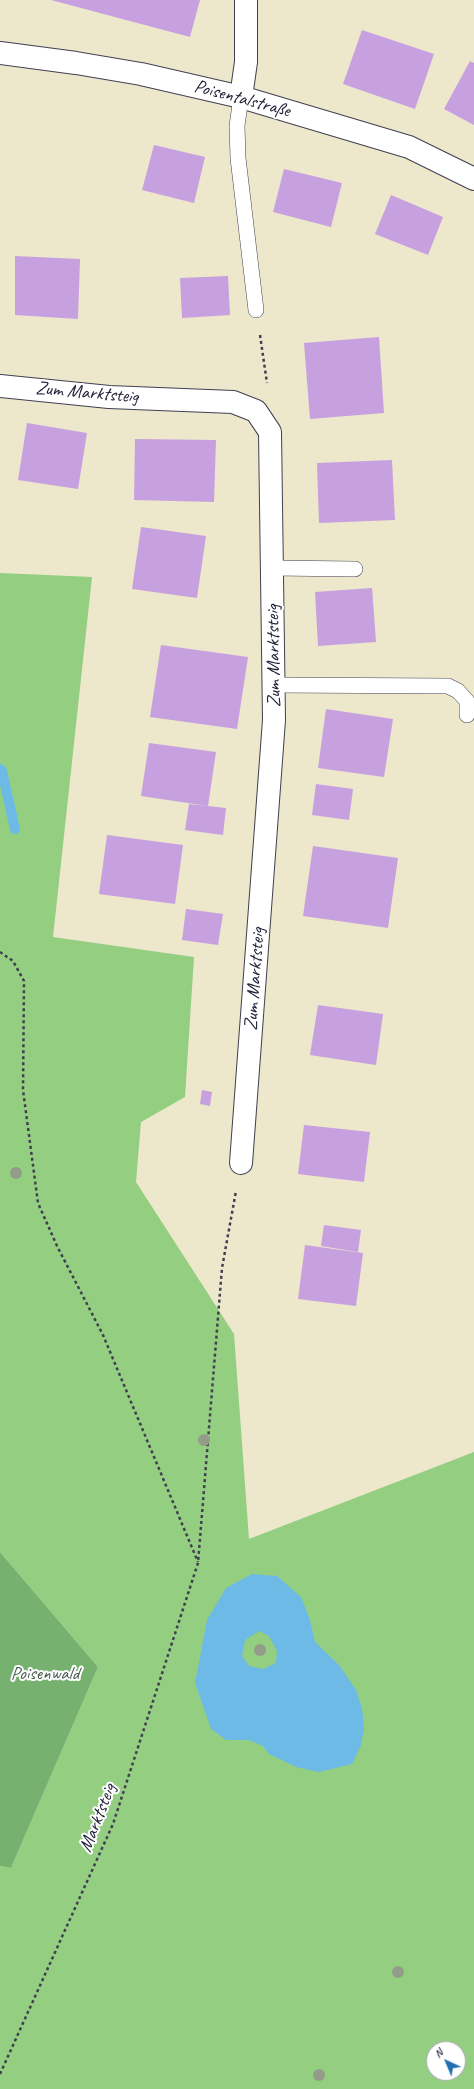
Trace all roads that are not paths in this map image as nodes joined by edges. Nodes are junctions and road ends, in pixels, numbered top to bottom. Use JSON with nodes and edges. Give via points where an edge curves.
{"nodes":[{"id":1,"x":246,"y":0,"type":"edge"},
{"id":2,"x":0,"y":53,"type":"edge"},
{"id":3,"x":241,"y":97,"type":"junction"},
{"id":4,"x":474,"y":179,"type":"edge"},
{"id":5,"x":256,"y":310,"type":"road end"},
{"id":6,"x":0,"y":386,"type":"edge"},
{"id":7,"x":272,"y":568,"type":"junction"},
{"id":8,"x":355,"y":569,"type":"dead end"},
{"id":9,"x":274,"y":685,"type":"junction"},
{"id":10,"x":467,"y":715,"type":"dead end"},
{"id":11,"x":241,"y":1162,"type":"road end"}],
"edges":[{"from":1,"to":3,"type":"street","via":[[246,62]]},
{"from":2,"to":3,"type":"street","name":"Poisentalstraße","via":[[141,74]]},
{"from":3,"to":4,"type":"street","name":"Poisentalstraße","via":[[409,147]]},
{"from":3,"to":5,"type":"lane","via":[[237,126],[238,158]]},
{"from":6,"to":7,"type":"street","name":"Zum Marktsteig","via":[[109,397],[233,402],[256,412],[270,432]]},
{"from":7,"to":8,"type":"lane"},
{"from":7,"to":9,"type":"street","name":"Zum Marktsteig"},
{"from":9,"to":10,"type":"lane","via":[[448,686],[458,690],[467,701]]},
{"from":9,"to":11,"type":"street","name":"Zum Marktsteig","via":[[274,720]]}]}
